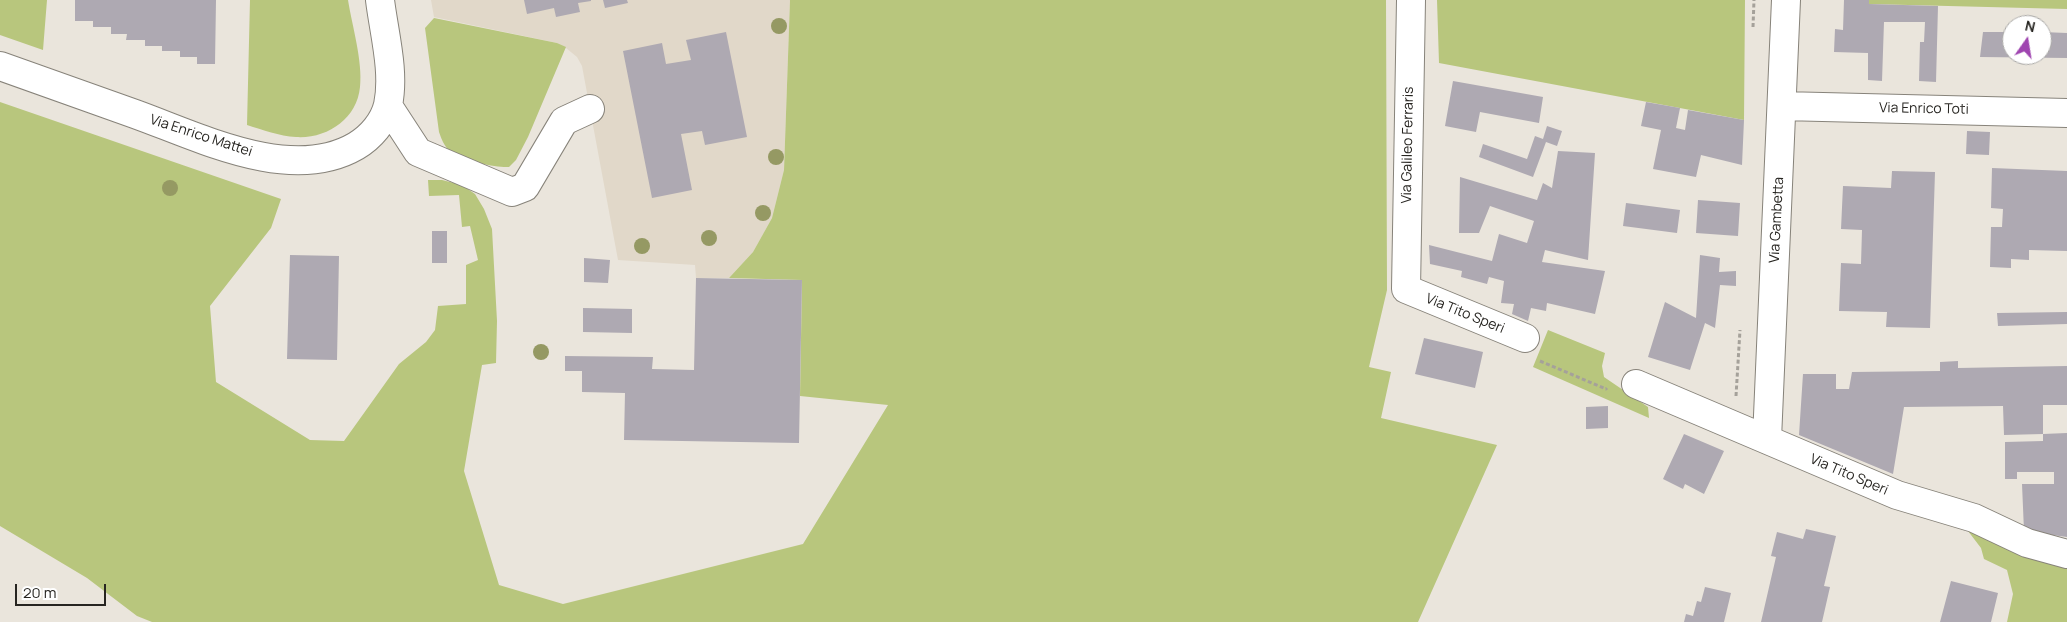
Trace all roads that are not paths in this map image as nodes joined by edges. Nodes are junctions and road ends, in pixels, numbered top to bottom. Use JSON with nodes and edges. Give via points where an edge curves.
{"nodes":[{"id":1,"x":380,"y":0,"type":"edge"},
{"id":2,"x":1411,"y":0,"type":"edge"},
{"id":3,"x":1786,"y":0,"type":"edge"},
{"id":4,"x":0,"y":66,"type":"edge"},
{"id":5,"x":388,"y":106,"type":"junction"},
{"id":6,"x":1782,"y":106,"type":"junction"},
{"id":7,"x":590,"y":109,"type":"dead end"},
{"id":8,"x":2067,"y":113,"type":"edge"},
{"id":9,"x":1406,"y":290,"type":"joint"},
{"id":10,"x":1529,"y":348,"type":"road end"},
{"id":11,"x":1623,"y":383,"type":"road end"},
{"id":12,"x":1767,"y":439,"type":"junction"},
{"id":13,"x":2067,"y":554,"type":"edge"}],
"edges":[{"from":1,"to":5,"type":"street","via":[[389,68]]},
{"from":2,"to":9,"type":"street","name":"Via Galileo Ferraris"},
{"from":3,"to":6,"type":"street","name":"Via Gambetta"},
{"from":4,"to":5,"type":"street","name":"Via Enrico Mattei","via":[[234,150],[275,159],[323,159],[345,152],[365,140],[380,124]]},
{"from":5,"to":7,"type":"street","via":[[418,152],[512,192],[525,187],[564,121]]},
{"from":6,"to":8,"type":"street","name":"Via Enrico Toti"},
{"from":6,"to":12,"type":"street","name":"Via Gambetta"},
{"from":9,"to":10,"type":"street","name":"Via Tito Speri"},
{"from":11,"to":12,"type":"street","name":"Via Tito Speri"},
{"from":12,"to":13,"type":"street","name":"Via Tito Speri","via":[[1897,495],[1974,518],[2027,543]]}]}
